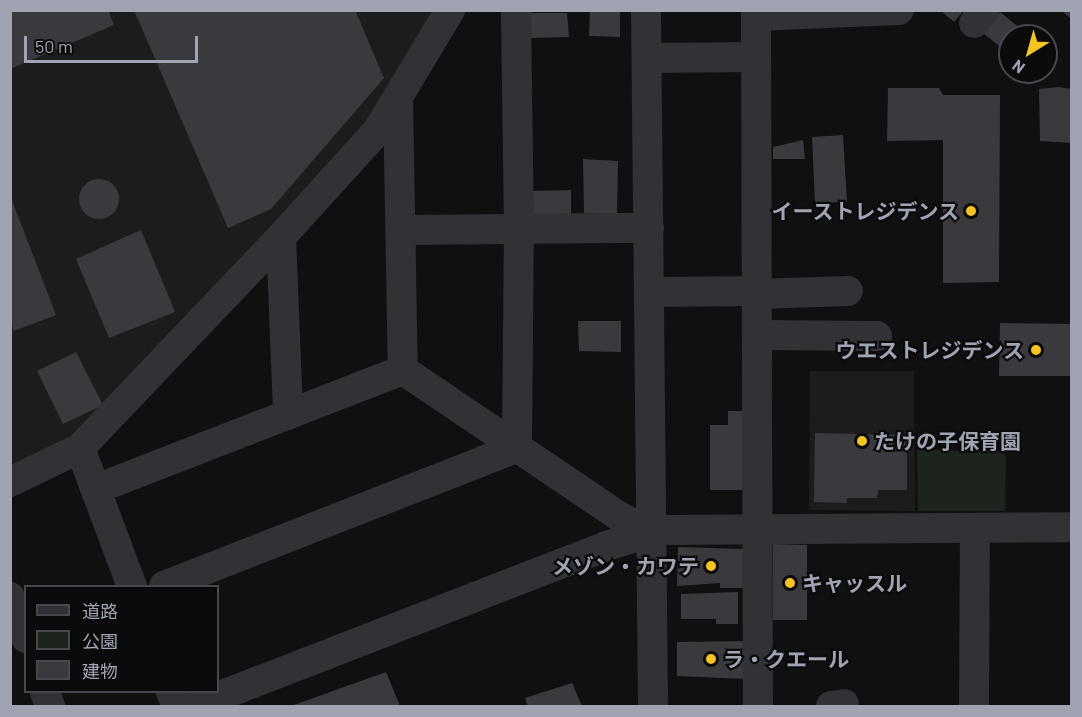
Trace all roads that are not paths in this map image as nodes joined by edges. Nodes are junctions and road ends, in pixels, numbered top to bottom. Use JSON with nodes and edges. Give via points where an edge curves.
{"nodes":[{"id":1,"x":450,"y":10,"type":"edge"},
{"id":2,"x":516,"y":10,"type":"edge"},
{"id":3,"x":646,"y":10,"type":"edge"},
{"id":4,"x":899,"y":10,"type":"edge"},
{"id":5,"x":756,"y":13,"type":"edge"},
{"id":6,"x":756,"y":57,"type":"junction"},
{"id":7,"x":646,"y":58,"type":"junction"},
{"id":8,"x":398,"y":97,"type":"junction"},
{"id":9,"x":649,"y":228,"type":"junction"},
{"id":10,"x":519,"y":229,"type":"junction"},
{"id":11,"x":402,"y":230,"type":"junction"},
{"id":12,"x":281,"y":237,"type":"junction"},
{"id":13,"x":848,"y":291,"type":"dead end"},
{"id":14,"x":650,"y":292,"type":"junction"},
{"id":15,"x":758,"y":293,"type":"junction"},
{"id":16,"x":759,"y":335,"type":"junction"},
{"id":17,"x":877,"y":336,"type":"dead end"},
{"id":18,"x":404,"y":370,"type":"junction"},
{"id":19,"x":288,"y":415,"type":"junction"},
{"id":20,"x":81,"y":448,"type":"junction"},
{"id":21,"x":517,"y":448,"type":"junction"},
{"id":22,"x":10,"y":482,"type":"edge"},
{"id":23,"x":96,"y":489,"type":"junction"},
{"id":24,"x":1071,"y":527,"type":"edge"},
{"id":25,"x":975,"y":528,"type":"junction"},
{"id":26,"x":758,"y":529,"type":"junction"},
{"id":27,"x":650,"y":533,"type":"junction"},
{"id":28,"x":132,"y":585,"type":"edge"},
{"id":29,"x":167,"y":585,"type":"edge"},
{"id":30,"x":10,"y":597,"type":"edge"},
{"id":31,"x":24,"y":633,"type":"edge"},
{"id":32,"x":194,"y":706,"type":"edge"},
{"id":33,"x":653,"y":706,"type":"edge"},
{"id":34,"x":758,"y":706,"type":"edge"},
{"id":35,"x":974,"y":706,"type":"edge"}],
"edges":[{"from":1,"to":8,"type":"street"},
{"from":2,"to":10,"type":"street"},
{"from":3,"to":7,"type":"street"},
{"from":4,"to":5,"type":"street"},
{"from":5,"to":6,"type":"street"},
{"from":6,"to":7,"type":"street"},
{"from":6,"to":15,"type":"street"},
{"from":7,"to":9,"type":"street"},
{"from":8,"to":11,"type":"street"},
{"from":8,"to":12,"type":"street","via":[[378,130]]},
{"from":9,"to":10,"type":"street"},
{"from":9,"to":14,"type":"street"},
{"from":10,"to":11,"type":"street"},
{"from":10,"to":21,"type":"street"},
{"from":11,"to":18,"type":"street"},
{"from":12,"to":19,"type":"street"},
{"from":12,"to":20,"type":"street"},
{"from":13,"to":15,"type":"street"},
{"from":14,"to":15,"type":"street"},
{"from":14,"to":27,"type":"street"},
{"from":15,"to":16,"type":"street"},
{"from":16,"to":17,"type":"street"},
{"from":16,"to":26,"type":"street"},
{"from":18,"to":19,"type":"street"},
{"from":18,"to":21,"type":"street"},
{"from":19,"to":23,"type":"street"},
{"from":20,"to":22,"type":"street"},
{"from":20,"to":23,"type":"street"},
{"from":21,"to":27,"type":"street"},
{"from":21,"to":29,"type":"street"},
{"from":23,"to":28,"type":"street"},
{"from":24,"to":25,"type":"street"},
{"from":25,"to":26,"type":"street"},
{"from":25,"to":35,"type":"street"},
{"from":26,"to":27,"type":"street"},
{"from":26,"to":34,"type":"street"},
{"from":27,"to":32,"type":"street","via":[[606,546]]},
{"from":27,"to":33,"type":"street"},
{"from":30,"to":31,"type":"street"}]}
